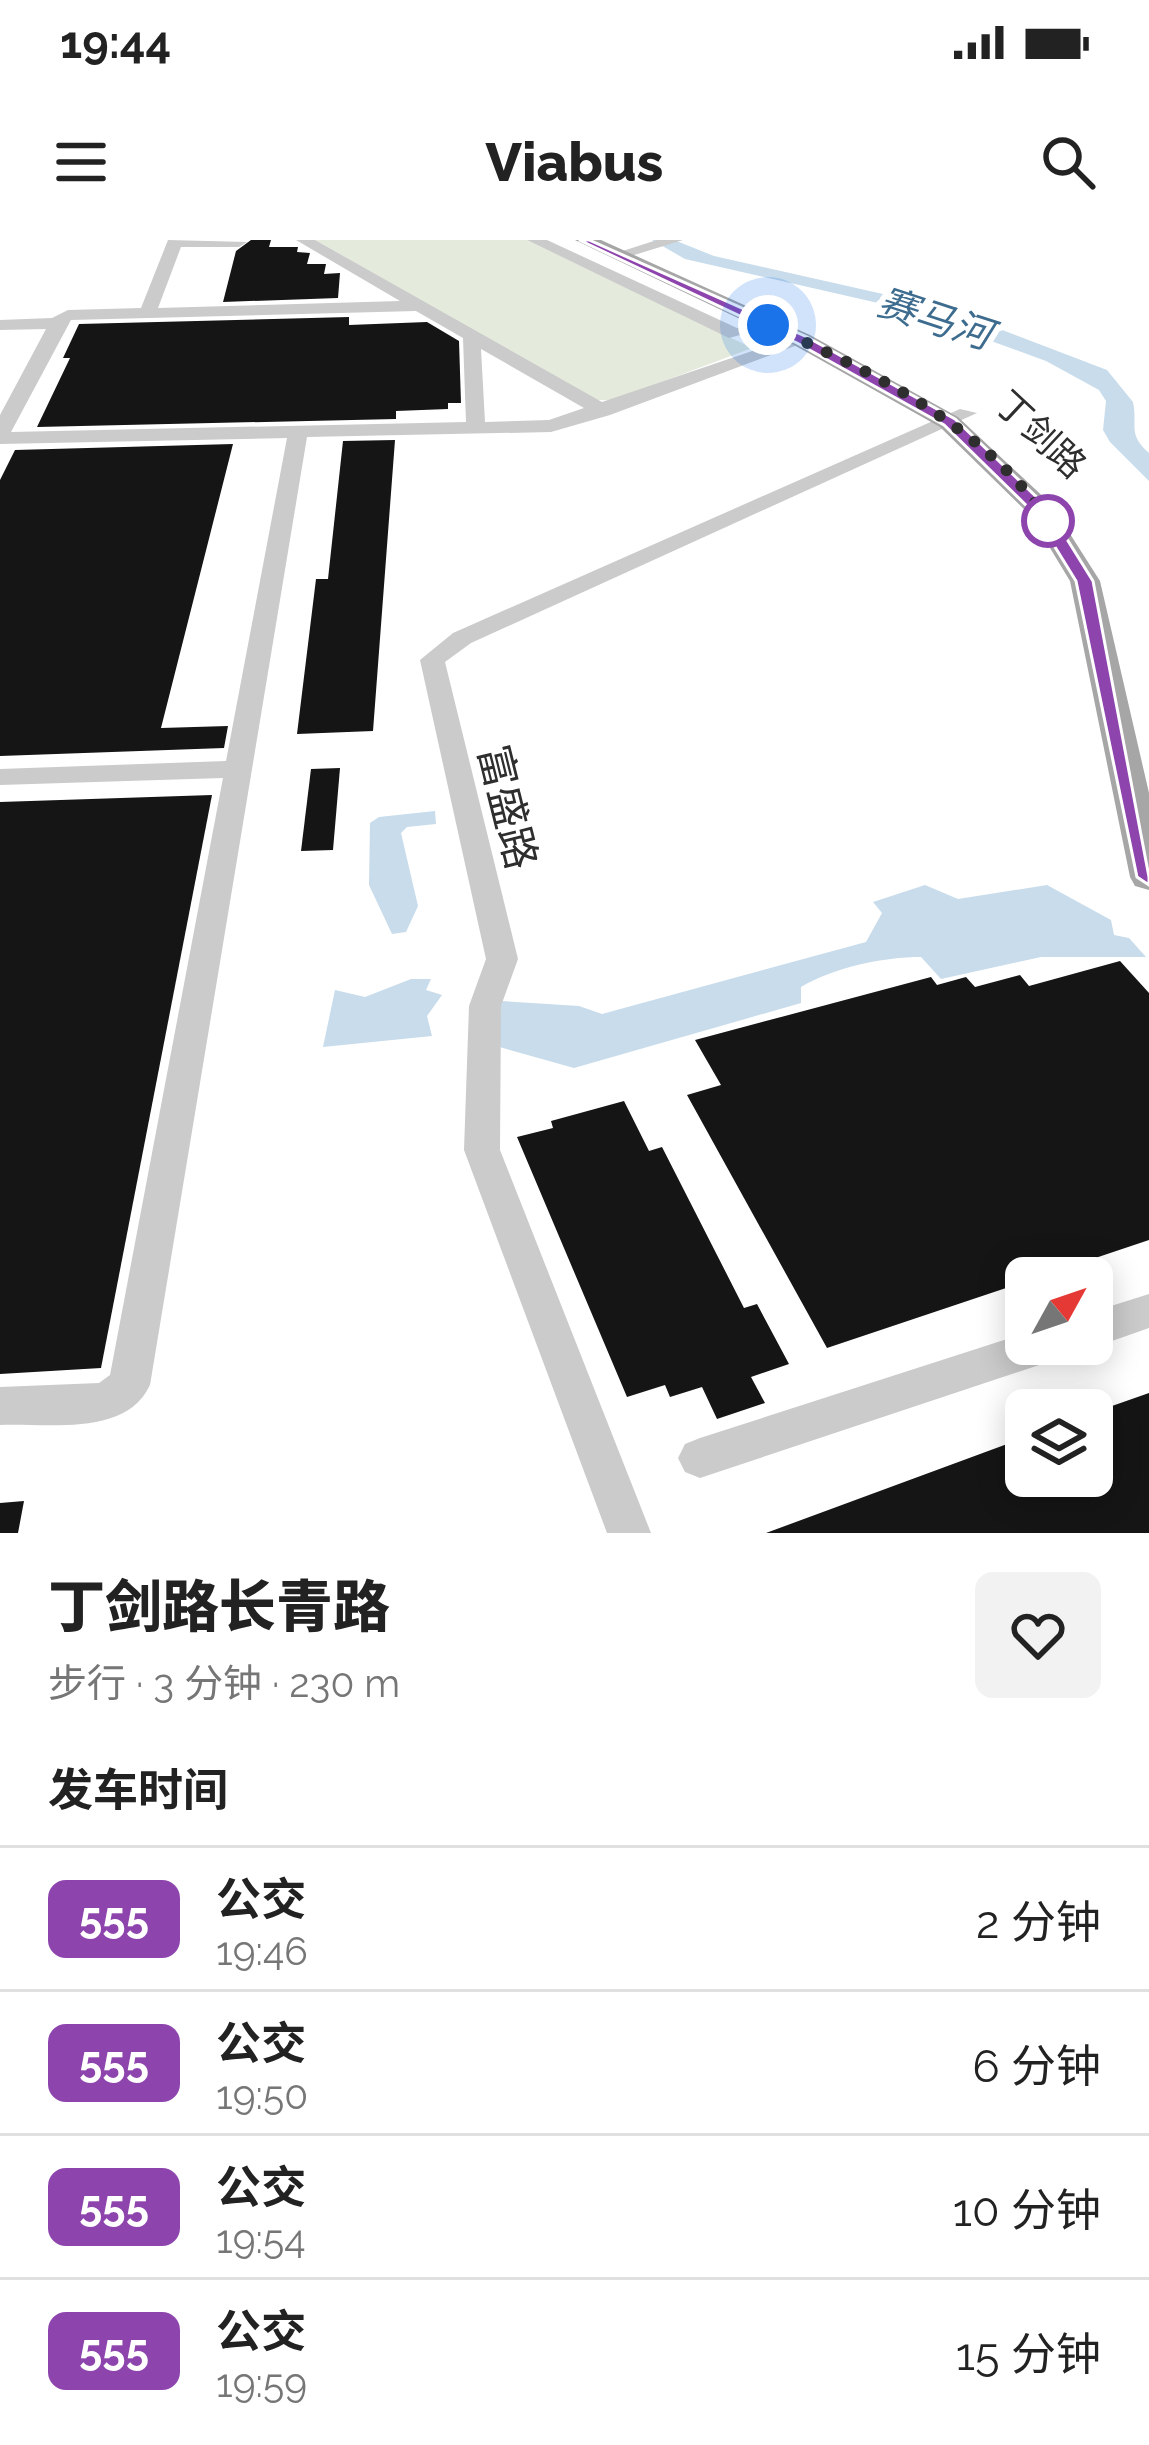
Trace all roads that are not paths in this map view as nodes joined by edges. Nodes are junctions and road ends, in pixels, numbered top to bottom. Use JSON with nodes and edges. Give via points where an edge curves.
{"nodes":[{"id":1,"x":304,"y":240,"type":"edge"},
{"id":2,"x":535,"y":240,"type":"edge"},
{"id":3,"x":585,"y":240,"type":"edge"},
{"id":4,"x":675,"y":240,"type":"edge"},
{"id":5,"x":175,"y":241,"type":"edge"},
{"id":6,"x":239,"y":242,"type":"edge"},
{"id":7,"x":623,"y":249,"type":"edge"},
{"id":8,"x":418,"y":306,"type":"junction"},
{"id":9,"x":148,"y":312,"type":"junction"},
{"id":10,"x":58,"y":323,"type":"junction"},
{"id":11,"x":0,"y":325,"type":"edge"},
{"id":12,"x":768,"y":325,"type":"junction"},
{"id":13,"x":472,"y":336,"type":"junction"},
{"id":14,"x":802,"y":340,"type":"junction"},
{"id":15,"x":603,"y":411,"type":"junction"},
{"id":16,"x":958,"y":417,"type":"junction"},
{"id":17,"x":476,"y":427,"type":"junction"},
{"id":18,"x":298,"y":431,"type":"junction"},
{"id":19,"x":0,"y":436,"type":"edge"},
{"id":20,"x":1149,"y":750,"type":"edge"},
{"id":21,"x":238,"y":769,"type":"junction"},
{"id":22,"x":0,"y":777,"type":"edge"},
{"id":23,"x":1149,"y":877,"type":"edge"},
{"id":24,"x":1149,"y":1311,"type":"edge"},
{"id":25,"x":1113,"y":1323,"type":"edge"},
{"id":26,"x":1005,"y":1358,"type":"edge"},
{"id":27,"x":0,"y":1406,"type":"edge"},
{"id":28,"x":700,"y":1458,"type":"dead end"},
{"id":29,"x":628,"y":1533,"type":"edge"}],
"edges":[{"from":1,"to":8,"type":"street"},
{"from":2,"to":12,"type":"street","via":[[735,334]]},
{"from":3,"to":7,"type":"main road","name":"丁剑路"},
{"from":4,"to":7,"type":"street"},
{"from":5,"to":6,"type":"street"},
{"from":5,"to":9,"type":"street"},
{"from":7,"to":12,"type":"main road","name":"丁剑路"},
{"from":7,"to":16,"type":"main road","name":"丁剑路","via":[[933,392]]},
{"from":8,"to":9,"type":"street"},
{"from":8,"to":13,"type":"street"},
{"from":9,"to":10,"type":"street","via":[[68,315]]},
{"from":10,"to":11,"type":"street"},
{"from":10,"to":19,"type":"street"},
{"from":12,"to":14,"type":"main road","name":"丁剑路"},
{"from":13,"to":15,"type":"street"},
{"from":13,"to":17,"type":"street"},
{"from":14,"to":15,"type":"street"},
{"from":14,"to":16,"type":"main road","name":"丁剑路"},
{"from":15,"to":17,"type":"street","via":[[551,426]]},
{"from":16,"to":20,"type":"main road","name":"丁剑路","via":[[1065,504],[1110,575]]},
{"from":16,"to":23,"type":"main road","name":"丁剑路","via":[[1041,510],[1084,581]]},
{"from":16,"to":29,"type":"street","name":"富盛路","via":[[462,638],[432,660],[502,958],[484,1006],[482,1150]]},
{"from":17,"to":18,"type":"street"},
{"from":18,"to":19,"type":"street"},
{"from":18,"to":21,"type":"street"},
{"from":21,"to":22,"type":"street"},
{"from":21,"to":27,"type":"street","via":[[129,1385],[107,1402]]},
{"from":24,"to":25,"type":"street"},
{"from":26,"to":28,"type":"street"}]}
